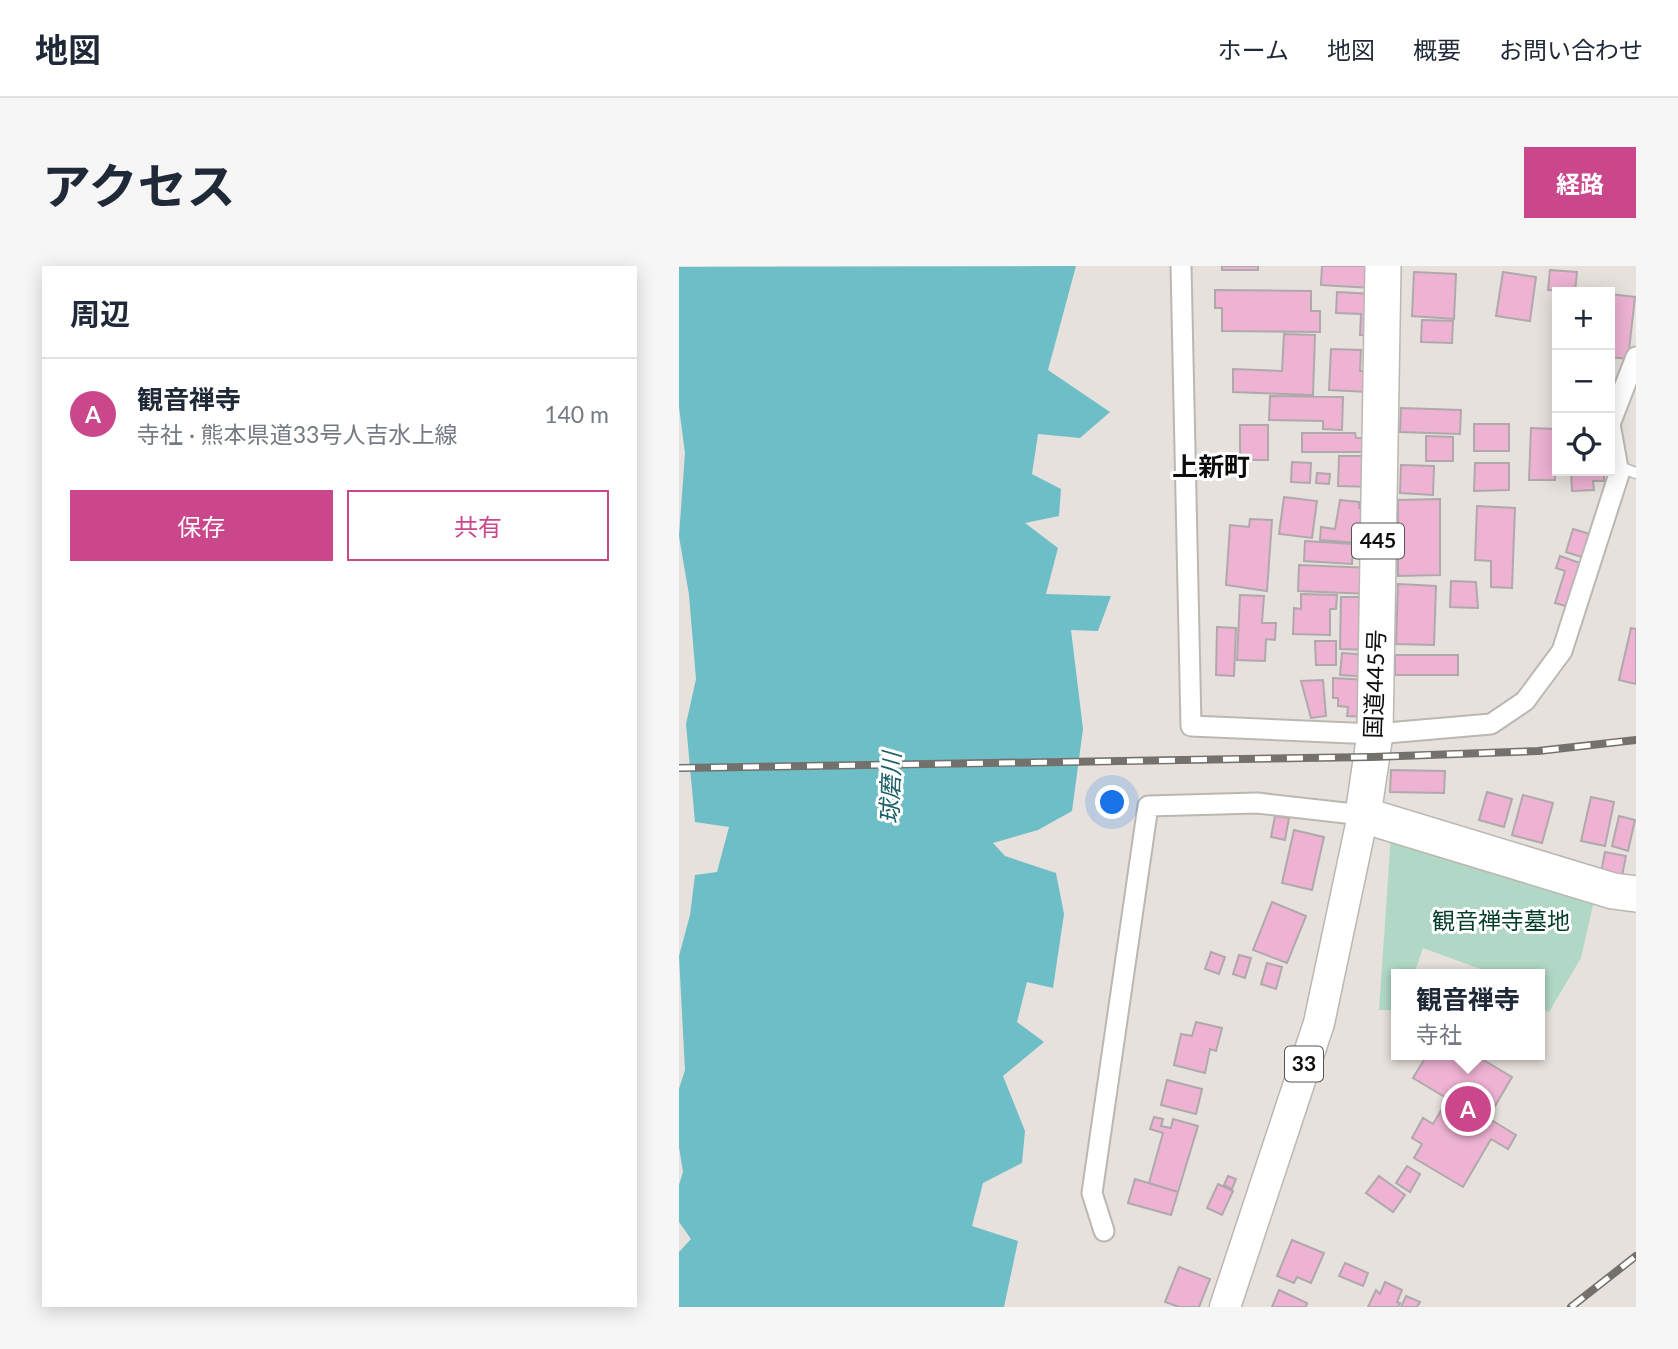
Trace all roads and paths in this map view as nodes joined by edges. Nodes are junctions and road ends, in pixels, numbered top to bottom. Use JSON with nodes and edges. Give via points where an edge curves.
{"nodes":[{"id":1,"x":1181,"y":266,"type":"edge"},
{"id":2,"x":1383,"y":266,"type":"edge"},
{"id":3,"x":1636,"y":357,"type":"edge"},
{"id":4,"x":1614,"y":413,"type":"edge"},
{"id":5,"x":1615,"y":438,"type":"edge"},
{"id":6,"x":1627,"y":470,"type":"edge"},
{"id":7,"x":1375,"y":734,"type":"junction"},
{"id":8,"x":1363,"y":815,"type":"junction"},
{"id":9,"x":1636,"y":894,"type":"edge"},
{"id":10,"x":1104,"y":1231,"type":"dead end"},
{"id":11,"x":1225,"y":1307,"type":"edge"}],
"edges":[{"from":1,"to":7,"type":"street","via":[[1191,726]]},
{"from":2,"to":7,"type":"highway","name":"国道445号","number":"445"},
{"from":3,"to":4,"type":"street"},
{"from":5,"to":6,"type":"street"},
{"from":6,"to":7,"type":"street","via":[[1619,474],[1562,651],[1525,701],[1491,724]]},
{"from":7,"to":8,"type":"highway","name":"国道445号","number":"445"},
{"from":8,"to":9,"type":"highway","via":[[1613,891]]},
{"from":8,"to":10,"type":"street","via":[[1257,803],[1148,806],[1092,1193]]},
{"from":8,"to":11,"type":"main road","number":"33","via":[[1319,1023]]}]}
